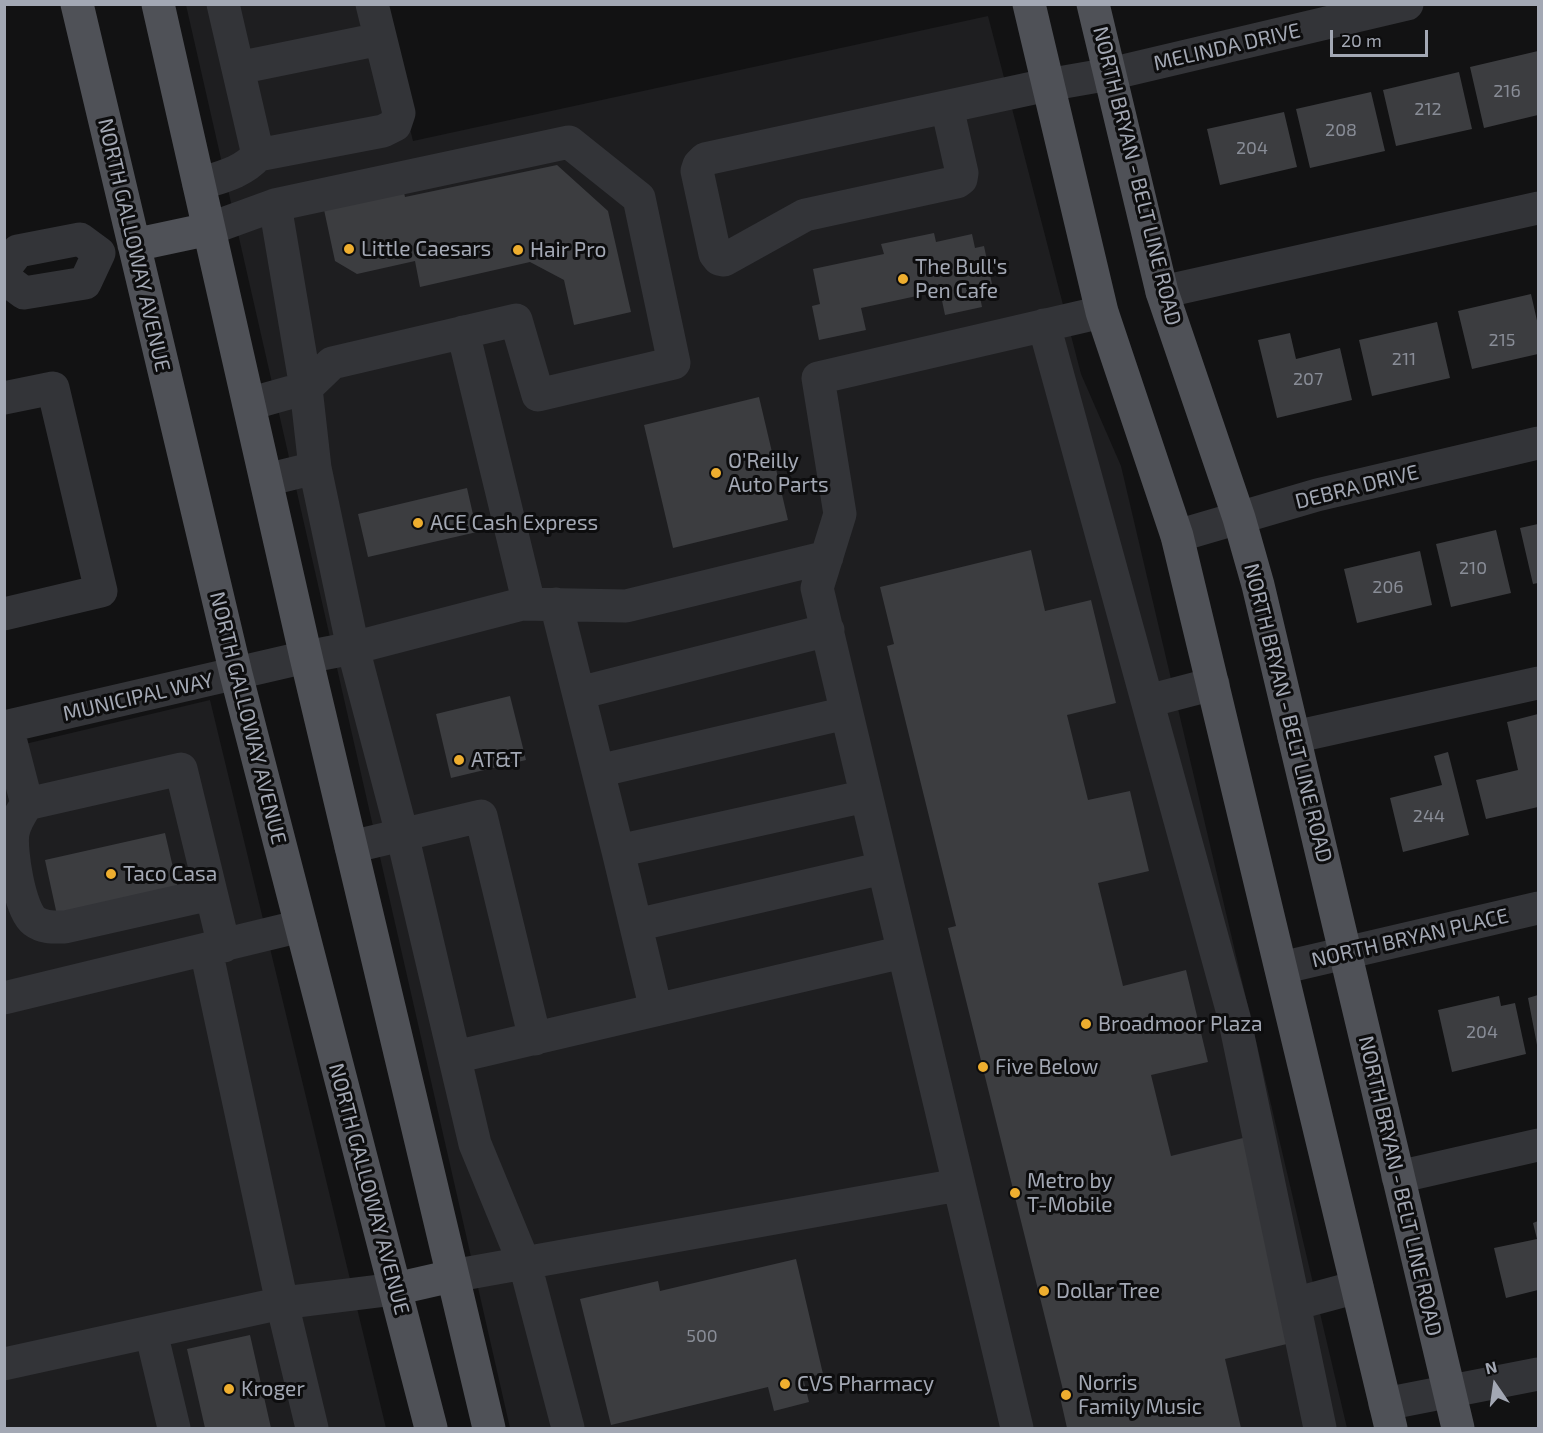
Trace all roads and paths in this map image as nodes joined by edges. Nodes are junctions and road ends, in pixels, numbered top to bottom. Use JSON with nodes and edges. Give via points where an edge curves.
{"nodes":[{"id":1,"x":77,"y":4,"type":"edge"},
{"id":2,"x":158,"y":4,"type":"edge"},
{"id":3,"x":223,"y":4,"type":"edge"},
{"id":4,"x":372,"y":4,"type":"edge"},
{"id":5,"x":1029,"y":4,"type":"edge"},
{"id":6,"x":1093,"y":4,"type":"edge"},
{"id":7,"x":1407,"y":4,"type":"edge"},
{"id":8,"x":380,"y":39,"type":"junction"},
{"id":9,"x":238,"y":68,"type":"junction"},
{"id":10,"x":1110,"y":74,"type":"junction"},
{"id":11,"x":1047,"y":85,"type":"junction"},
{"id":12,"x":947,"y":107,"type":"junction"},
{"id":13,"x":258,"y":155,"type":"junction"},
{"id":14,"x":199,"y":183,"type":"junction"},
{"id":15,"x":275,"y":205,"type":"junction"},
{"id":16,"x":1539,"y":208,"type":"edge"},
{"id":17,"x":209,"y":229,"type":"junction"},
{"id":18,"x":134,"y":245,"type":"junction"},
{"id":19,"x":99,"y":254,"type":"junction"},
{"id":20,"x":4,"y":269,"type":"edge"},
{"id":21,"x":4,"y":278,"type":"edge"},
{"id":22,"x":1162,"y":292,"type":"junction"},
{"id":23,"x":1102,"y":312,"type":"junction"},
{"id":24,"x":1044,"y":325,"type":"junction"},
{"id":25,"x":463,"y":332,"type":"junction"},
{"id":26,"x":306,"y":388,"type":"junction"},
{"id":27,"x":4,"y":398,"type":"edge"},
{"id":28,"x":249,"y":404,"type":"junction"},
{"id":29,"x":1539,"y":443,"type":"edge"},
{"id":30,"x":315,"y":468,"type":"junction"},
{"id":31,"x":266,"y":480,"type":"junction"},
{"id":32,"x":1239,"y":518,"type":"junction"},
{"id":33,"x":1177,"y":536,"type":"junction"},
{"id":34,"x":827,"y":557,"type":"junction"},
{"id":35,"x":542,"y":604,"type":"junction"},
{"id":36,"x":4,"y":614,"type":"edge"},
{"id":37,"x":828,"y":630,"type":"junction"},
{"id":38,"x":353,"y":648,"type":"junction"},
{"id":39,"x":306,"y":657,"type":"junction"},
{"id":40,"x":236,"y":674,"type":"junction"},
{"id":41,"x":1539,"y":682,"type":"edge"},
{"id":42,"x":1213,"y":684,"type":"junction"},
{"id":43,"x":579,"y":693,"type":"junction"},
{"id":44,"x":1148,"y":701,"type":"junction"},
{"id":45,"x":846,"y":713,"type":"junction"},
{"id":46,"x":6,"y":727,"type":"edge"},
{"id":47,"x":1294,"y":737,"type":"junction"},
{"id":48,"x":598,"y":771,"type":"junction"},
{"id":49,"x":866,"y":796,"type":"junction"},
{"id":50,"x":27,"y":804,"type":"junction"},
{"id":51,"x":402,"y":834,"type":"junction"},
{"id":52,"x":351,"y":847,"type":"junction"},
{"id":53,"x":618,"y":851,"type":"junction"},
{"id":54,"x":883,"y":868,"type":"junction"},
{"id":55,"x":211,"y":894,"type":"junction"},
{"id":56,"x":1539,"y":908,"type":"edge"},
{"id":57,"x":636,"y":925,"type":"junction"},
{"id":58,"x":301,"y":926,"type":"junction"},
{"id":59,"x":215,"y":948,"type":"junction"},
{"id":60,"x":903,"y":952,"type":"junction"},
{"id":61,"x":1345,"y":953,"type":"junction"},
{"id":62,"x":1281,"y":968,"type":"junction"},
{"id":63,"x":4,"y":998,"type":"edge"},
{"id":64,"x":656,"y":1010,"type":"junction"},
{"id":65,"x":535,"y":1039,"type":"junction"},
{"id":66,"x":455,"y":1057,"type":"junction"},
{"id":67,"x":1539,"y":1145,"type":"edge"},
{"id":68,"x":1398,"y":1177,"type":"junction"},
{"id":69,"x":958,"y":1185,"type":"junction"},
{"id":70,"x":524,"y":1262,"type":"junction"},
{"id":71,"x":452,"y":1276,"type":"junction"},
{"id":72,"x":1357,"y":1287,"type":"junction"},
{"id":73,"x":395,"y":1289,"type":"junction"},
{"id":74,"x":282,"y":1303,"type":"junction"},
{"id":75,"x":1294,"y":1304,"type":"junction"},
{"id":76,"x":151,"y":1332,"type":"junction"},
{"id":77,"x":4,"y":1364,"type":"edge"},
{"id":78,"x":1539,"y":1374,"type":"edge"},
{"id":79,"x":1449,"y":1392,"type":"junction"},
{"id":80,"x":1388,"y":1416,"type":"edge"},
{"id":81,"x":1009,"y":1427,"type":"edge"},
{"id":82,"x":174,"y":1428,"type":"edge"},
{"id":83,"x":312,"y":1428,"type":"edge"},
{"id":84,"x":431,"y":1428,"type":"edge"},
{"id":85,"x":489,"y":1428,"type":"edge"},
{"id":86,"x":568,"y":1428,"type":"edge"},
{"id":87,"x":1320,"y":1428,"type":"edge"},
{"id":88,"x":1458,"y":1428,"type":"edge"}],
"edges":[{"from":1,"to":18,"type":"main road","name":"NORTH GALLOWAY AVENUE"},
{"from":2,"to":14,"type":"main road"},
{"from":3,"to":9,"type":"street"},
{"from":4,"to":8,"type":"street"},
{"from":5,"to":11,"type":"main road"},
{"from":6,"to":10,"type":"main road","name":"NORTH BRYAN - BELT LINE ROAD"},
{"from":7,"to":10,"type":"street","name":"MELINDA DRIVE"},
{"from":8,"to":9,"type":"street"},
{"from":8,"to":13,"type":"street","via":[[399,113],[395,125],[383,131]]},
{"from":9,"to":13,"type":"street"},
{"from":10,"to":11,"type":"street","name":"MELINDA DRIVE"},
{"from":10,"to":22,"type":"main road","name":"NORTH BRYAN - BELT LINE ROAD"},
{"from":11,"to":12,"type":"street","name":"MELINDA DRIVE"},
{"from":11,"to":23,"type":"main road"},
{"from":12,"to":12,"type":"street","name":"MELINDA DRIVE","via":[[705,159],[697,171],[715,254],[724,260],[805,215],[957,182],[962,173]]},
{"from":13,"to":14,"type":"street","via":[[249,165]]},
{"from":14,"to":17,"type":"main road"},
{"from":15,"to":17,"type":"street"},
{"from":15,"to":25,"type":"street","via":[[568,142],[639,198],[674,363],[538,395],[516,320]]},
{"from":15,"to":26,"type":"street"},
{"from":16,"to":22,"type":"street"},
{"from":17,"to":18,"type":"main road"},
{"from":17,"to":28,"type":"main road"},
{"from":18,"to":19,"type":"street"},
{"from":18,"to":40,"type":"main road","name":"NORTH GALLOWAY AVENUE"},
{"from":19,"to":20,"type":"street","via":[[80,239],[18,251]]},
{"from":19,"to":21,"type":"street","via":[[85,283],[24,293]]},
{"from":22,"to":32,"type":"main road","name":"NORTH BRYAN - BELT LINE ROAD"},
{"from":23,"to":24,"type":"street"},
{"from":23,"to":33,"type":"main road"},
{"from":24,"to":34,"type":"street","via":[[818,378],[840,514]]},
{"from":24,"to":44,"type":"street"},
{"from":25,"to":26,"type":"street","via":[[332,363]]},
{"from":25,"to":35,"type":"street"},
{"from":26,"to":28,"type":"street"},
{"from":26,"to":30,"type":"street"},
{"from":27,"to":36,"type":"street","via":[[53,388],[101,591]]},
{"from":28,"to":31,"type":"main road"},
{"from":29,"to":32,"type":"street","name":"DEBRA DRIVE","via":[[1317,495]]},
{"from":30,"to":31,"type":"street"},
{"from":30,"to":38,"type":"street"},
{"from":31,"to":39,"type":"main road"},
{"from":32,"to":33,"type":"street","name":"DEBRA DRIVE"},
{"from":32,"to":47,"type":"main road","name":"NORTH BRYAN - BELT LINE ROAD"},
{"from":33,"to":42,"type":"main road"},
{"from":34,"to":35,"type":"street","name":"MUNICIPAL WAY","via":[[626,606]]},
{"from":34,"to":37,"type":"street","via":[[817,588]]},
{"from":35,"to":38,"type":"street","name":"MUNICIPAL WAY","via":[[522,604]]},
{"from":35,"to":43,"type":"street"},
{"from":37,"to":43,"type":"street"},
{"from":37,"to":45,"type":"street"},
{"from":38,"to":39,"type":"street","name":"MUNICIPAL WAY"},
{"from":38,"to":51,"type":"street"},
{"from":39,"to":40,"type":"street","name":"MUNICIPAL WAY"},
{"from":39,"to":52,"type":"main road"},
{"from":40,"to":46,"type":"street","name":"MUNICIPAL WAY"},
{"from":40,"to":58,"type":"main road","name":"NORTH GALLOWAY AVENUE"},
{"from":41,"to":47,"type":"street"},
{"from":42,"to":44,"type":"street"},
{"from":42,"to":62,"type":"main road"},
{"from":43,"to":48,"type":"street"},
{"from":44,"to":75,"type":"street","via":[[1234,1017]]},
{"from":45,"to":48,"type":"street"},
{"from":45,"to":49,"type":"street"},
{"from":46,"to":50,"type":"street"},
{"from":47,"to":61,"type":"main road","name":"NORTH BRYAN - BELT LINE ROAD"},
{"from":48,"to":53,"type":"street"},
{"from":49,"to":53,"type":"street"},
{"from":49,"to":54,"type":"street"},
{"from":50,"to":55,"type":"street","via":[[181,769]]},
{"from":50,"to":55,"type":"street","via":[[18,817],[12,851],[25,910],[33,921],[45,927],[65,927]]},
{"from":51,"to":52,"type":"street"},
{"from":51,"to":65,"type":"street","via":[[482,816]]},
{"from":51,"to":66,"type":"street"},
{"from":52,"to":71,"type":"main road"},
{"from":53,"to":57,"type":"street"},
{"from":54,"to":57,"type":"street"},
{"from":54,"to":60,"type":"street"},
{"from":55,"to":59,"type":"street"},
{"from":56,"to":61,"type":"street","name":"NORTH BRYAN PLACE"},
{"from":57,"to":64,"type":"street"},
{"from":58,"to":59,"type":"street"},
{"from":58,"to":73,"type":"main road","name":"NORTH GALLOWAY AVENUE"},
{"from":59,"to":63,"type":"street"},
{"from":59,"to":74,"type":"street"},
{"from":60,"to":64,"type":"street"},
{"from":60,"to":69,"type":"street"},
{"from":61,"to":62,"type":"street","name":"NORTH BRYAN PLACE"},
{"from":61,"to":68,"type":"main road","name":"NORTH BRYAN - BELT LINE ROAD"},
{"from":62,"to":72,"type":"main road"},
{"from":64,"to":65,"type":"street"},
{"from":65,"to":66,"type":"street"},
{"from":66,"to":70,"type":"street","via":[[475,1144]]},
{"from":67,"to":68,"type":"street"},
{"from":68,"to":79,"type":"main road","name":"NORTH BRYAN - BELT LINE ROAD"},
{"from":69,"to":70,"type":"street"},
{"from":69,"to":81,"type":"street"},
{"from":70,"to":71,"type":"street"},
{"from":70,"to":86,"type":"street"},
{"from":71,"to":73,"type":"main road"},
{"from":71,"to":85,"type":"main road"},
{"from":72,"to":75,"type":"street"},
{"from":72,"to":80,"type":"main road"},
{"from":73,"to":74,"type":"street"},
{"from":73,"to":84,"type":"main road","name":"NORTH GALLOWAY AVENUE"},
{"from":74,"to":76,"type":"street"},
{"from":74,"to":83,"type":"street"},
{"from":75,"to":87,"type":"street"},
{"from":76,"to":77,"type":"street"},
{"from":76,"to":82,"type":"street"},
{"from":78,"to":79,"type":"street"},
{"from":79,"to":80,"type":"street"},
{"from":79,"to":88,"type":"main road","name":"NORTH BRYAN - BELT LINE ROAD"}]}
